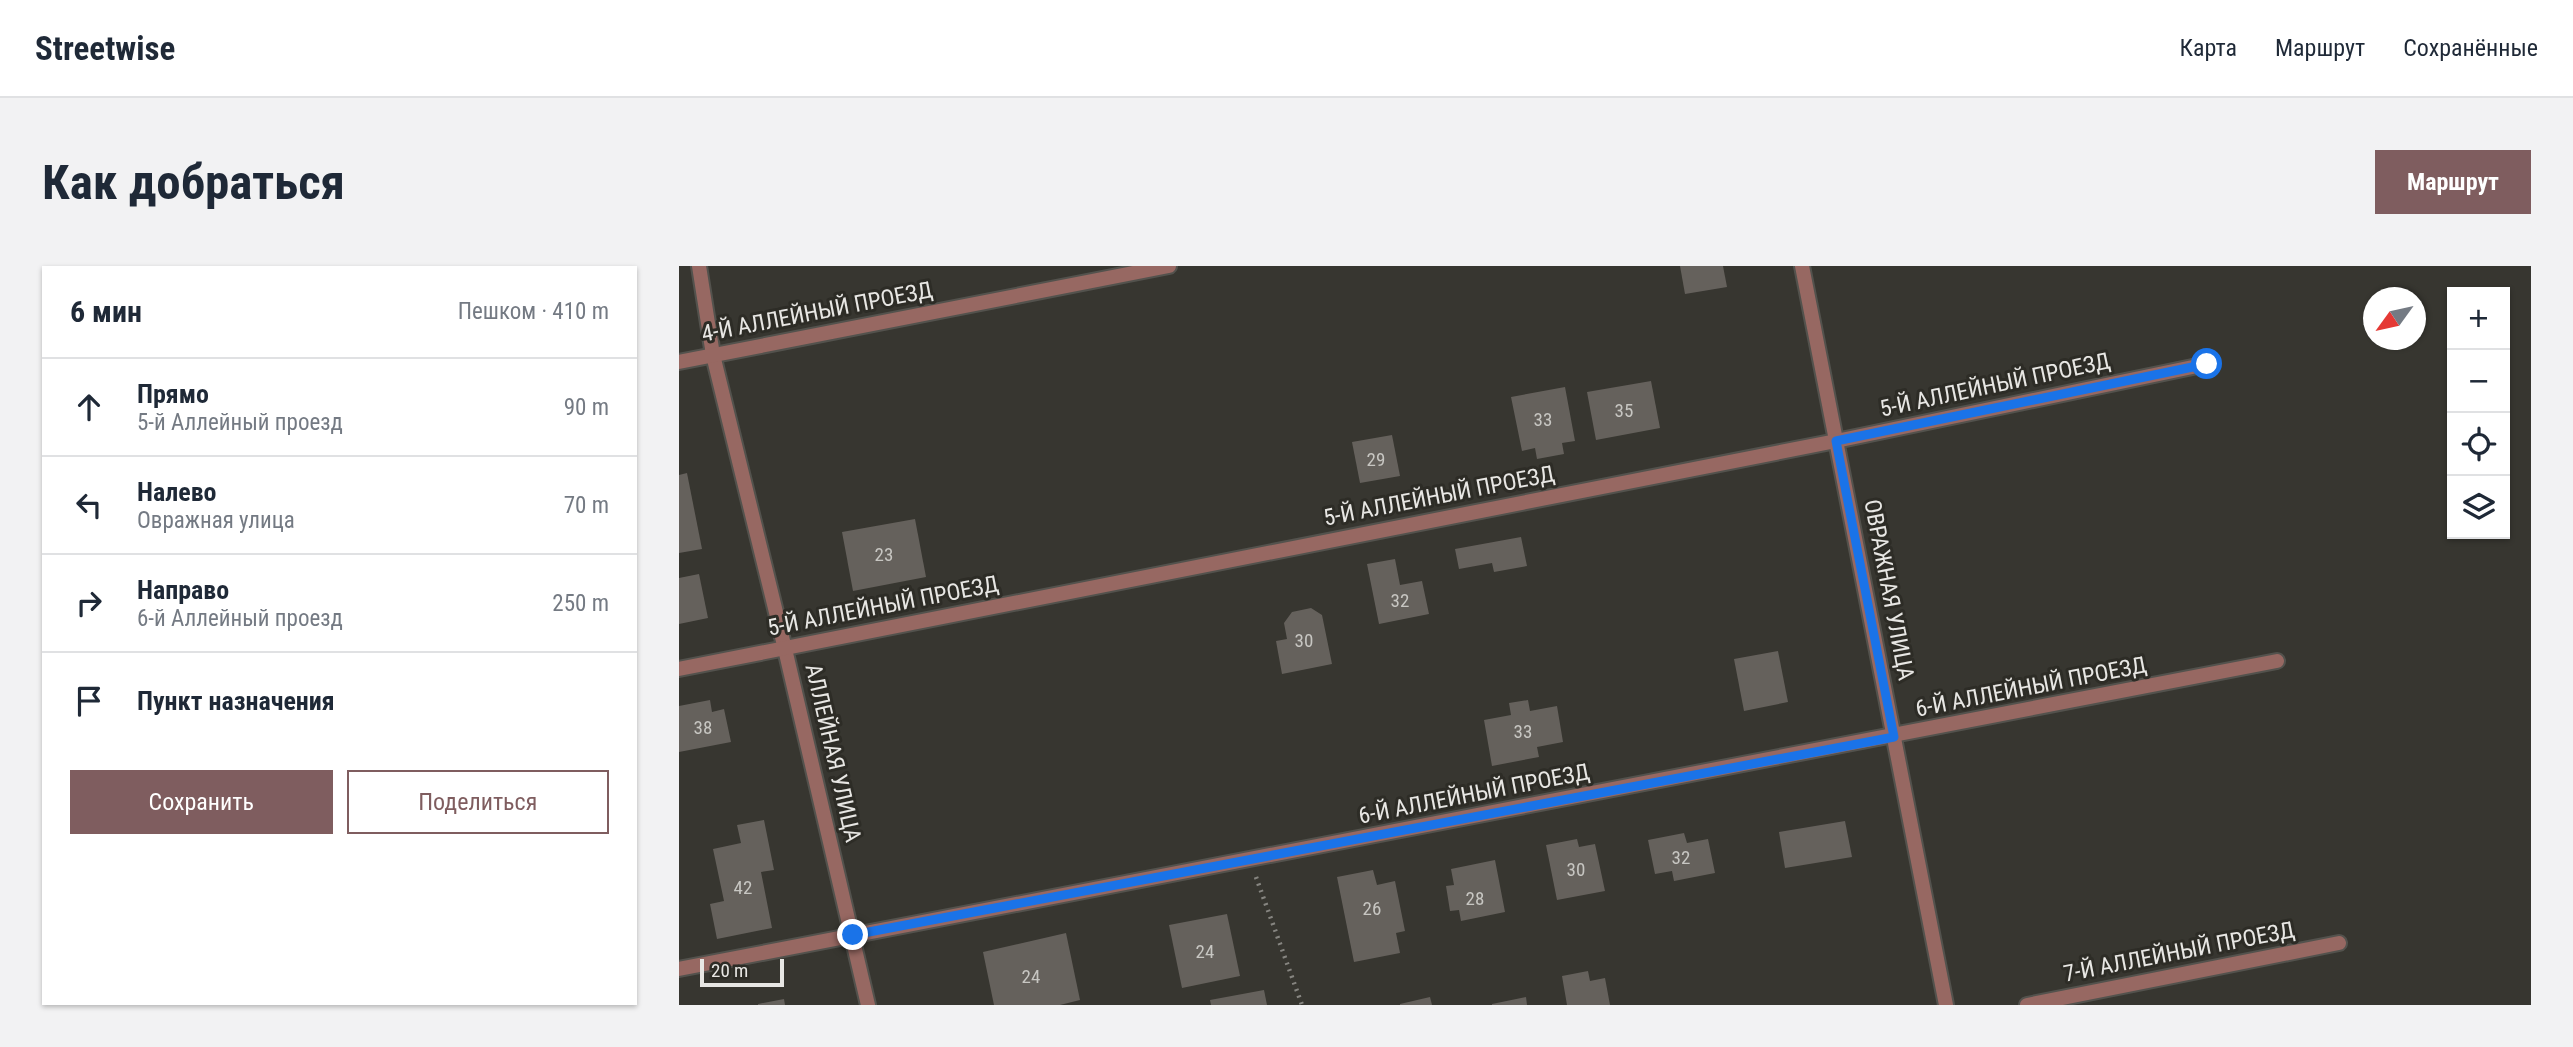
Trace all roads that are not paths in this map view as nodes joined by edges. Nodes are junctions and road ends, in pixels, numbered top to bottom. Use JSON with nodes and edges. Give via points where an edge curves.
{"nodes":[{"id":1,"x":699,"y":266,"type":"edge"},
{"id":2,"x":1169,"y":266,"type":"edge"},
{"id":3,"x":1802,"y":266,"type":"edge"},
{"id":4,"x":713,"y":355,"type":"junction"},
{"id":5,"x":679,"y":362,"type":"edge"},
{"id":6,"x":2207,"y":364,"type":"dead end"},
{"id":7,"x":1836,"y":441,"type":"junction"},
{"id":8,"x":785,"y":649,"type":"junction"},
{"id":9,"x":2277,"y":661,"type":"dead end"},
{"id":10,"x":679,"y":669,"type":"edge"},
{"id":11,"x":1894,"y":737,"type":"junction"},
{"id":12,"x":853,"y":935,"type":"junction"},
{"id":13,"x":2339,"y":943,"type":"dead end"},
{"id":14,"x":679,"y":969,"type":"edge"},
{"id":15,"x":868,"y":1005,"type":"edge"},
{"id":16,"x":1946,"y":1005,"type":"edge"},
{"id":17,"x":2027,"y":1005,"type":"edge"}],
"edges":[{"from":1,"to":4,"type":"street","name":"АЛЛЕЙНАЯ УЛИЦА"},
{"from":2,"to":4,"type":"street","name":"4-Й АЛЛЕЙНЫЙ ПРОЕЗД"},
{"from":3,"to":7,"type":"street","name":"ОВРАЖНАЯ УЛИЦА"},
{"from":4,"to":5,"type":"street","name":"4-Й АЛЛЕЙНЫЙ ПРОЕЗД"},
{"from":4,"to":8,"type":"street","name":"АЛЛЕЙНАЯ УЛИЦА"},
{"from":6,"to":7,"type":"street","name":"5-Й АЛЛЕЙНЫЙ ПРОЕЗД"},
{"from":7,"to":8,"type":"street","name":"5-Й АЛЛЕЙНЫЙ ПРОЕЗД"},
{"from":7,"to":11,"type":"street","name":"ОВРАЖНАЯ УЛИЦА"},
{"from":8,"to":10,"type":"street","name":"5-Й АЛЛЕЙНЫЙ ПРОЕЗД"},
{"from":8,"to":12,"type":"street","name":"АЛЛЕЙНАЯ УЛИЦА"},
{"from":9,"to":11,"type":"street","name":"6-Й АЛЛЕЙНЫЙ ПРОЕЗД"},
{"from":11,"to":12,"type":"street","name":"6-Й АЛЛЕЙНЫЙ ПРОЕЗД"},
{"from":11,"to":16,"type":"street","name":"ОВРАЖНАЯ УЛИЦА"},
{"from":12,"to":14,"type":"street","name":"6-Й АЛЛЕЙНЫЙ ПРОЕЗД"},
{"from":12,"to":15,"type":"street","name":"АЛЛЕЙНАЯ УЛИЦА"},
{"from":13,"to":17,"type":"street","name":"7-Й АЛЛЕЙНЫЙ ПРОЕЗД"}]}
